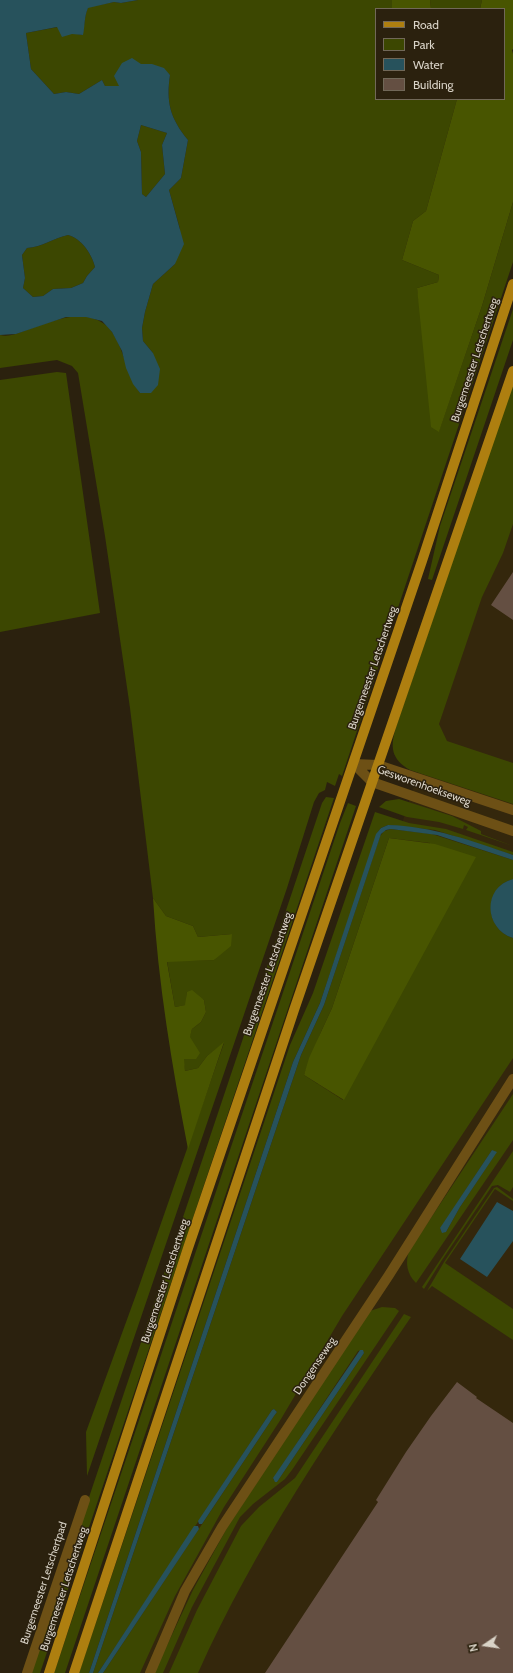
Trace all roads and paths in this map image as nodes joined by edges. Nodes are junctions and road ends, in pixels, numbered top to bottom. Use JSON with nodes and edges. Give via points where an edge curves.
{"nodes":[{"id":1,"x":513,"y":284,"type":"edge"},
{"id":2,"x":513,"y":371,"type":"edge"},
{"id":3,"x":354,"y":764,"type":"junction"},
{"id":4,"x":378,"y":764,"type":"junction"},
{"id":5,"x":372,"y":782,"type":"junction"},
{"id":6,"x":513,"y":810,"type":"edge"},
{"id":7,"x":513,"y":831,"type":"edge"},
{"id":8,"x":513,"y":1079,"type":"edge"},
{"id":9,"x":85,"y":1500,"type":"dead end"},
{"id":10,"x":27,"y":1673,"type":"edge"},
{"id":11,"x":49,"y":1673,"type":"edge"},
{"id":12,"x":74,"y":1673,"type":"edge"},
{"id":13,"x":150,"y":1673,"type":"edge"}],
"edges":[{"from":1,"to":3,"type":"main road","name":"Burgemeester Letschertweg"},
{"from":2,"to":4,"type":"main road"},
{"from":3,"to":4,"type":"street","name":"Gesworenhoekseweg"},
{"from":3,"to":5,"type":"street","name":"Gesworenhoekseweg"},
{"from":3,"to":11,"type":"main road","name":"Burgemeester Letschertweg","via":[[188,1248]]},
{"from":4,"to":5,"type":"main road"},
{"from":4,"to":6,"type":"street","name":"Gesworenhoekseweg"},
{"from":5,"to":7,"type":"street","name":"Gesworenhoekseweg"},
{"from":5,"to":12,"type":"main road"},
{"from":8,"to":13,"type":"street","name":"Dongenseweg","via":[[389,1275],[222,1527],[185,1591]]},
{"from":9,"to":10,"type":"street","name":"Burgemeester Letschertpad"}]}
